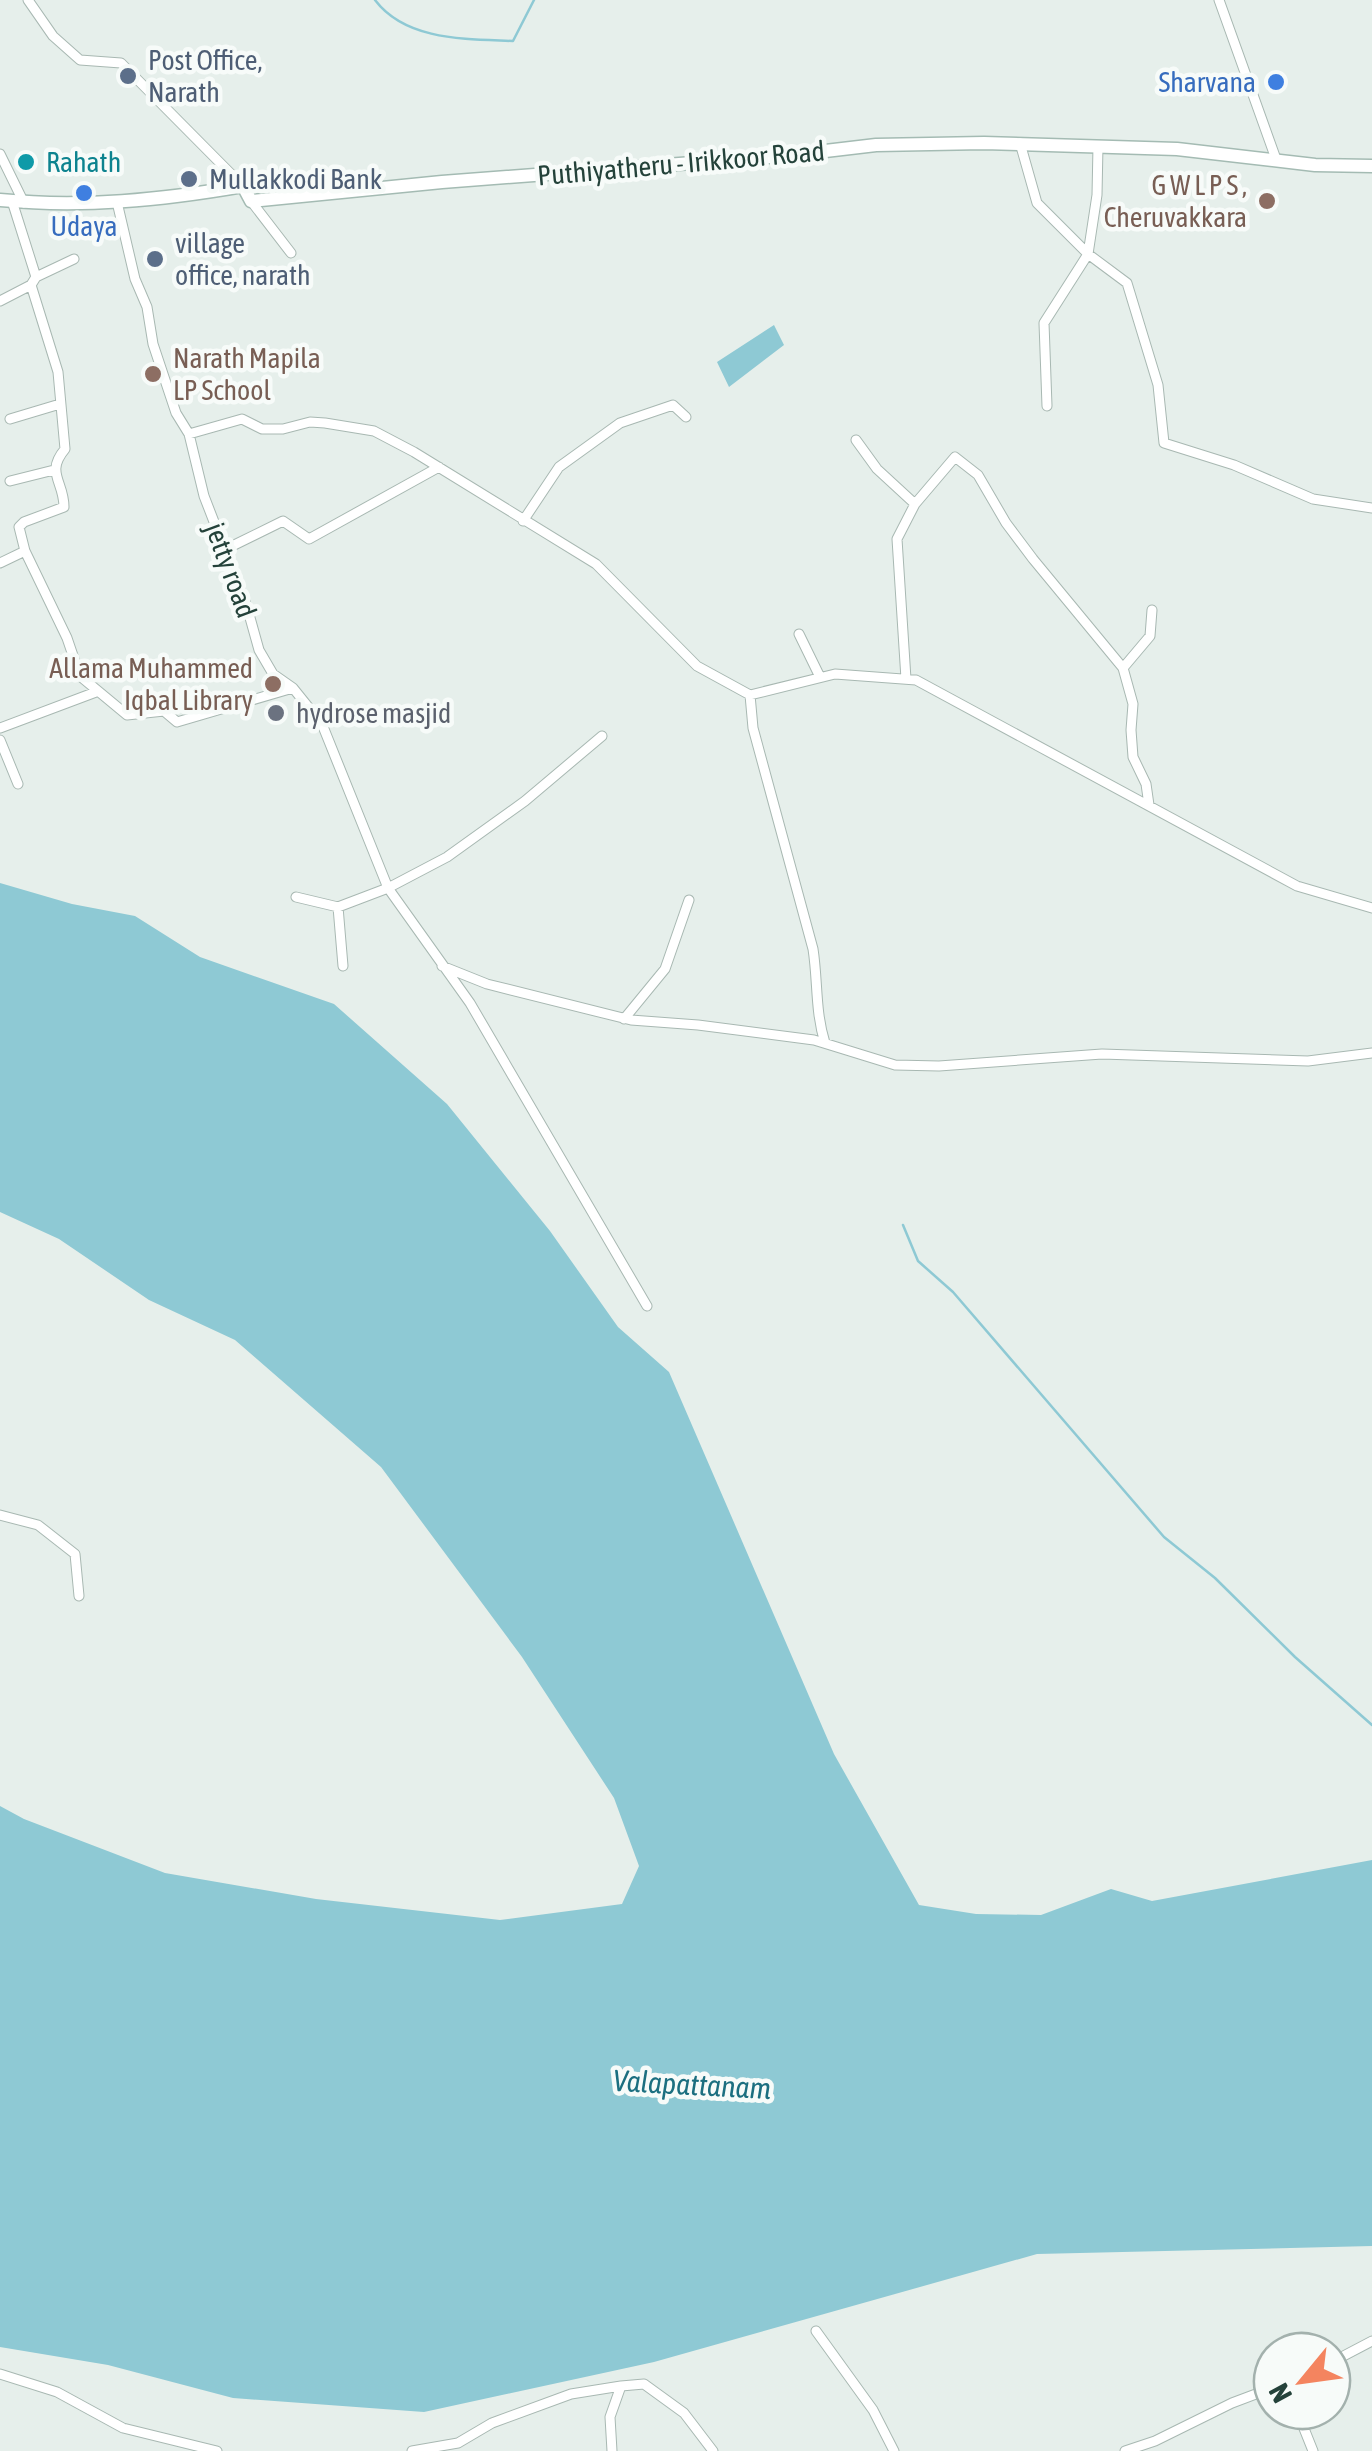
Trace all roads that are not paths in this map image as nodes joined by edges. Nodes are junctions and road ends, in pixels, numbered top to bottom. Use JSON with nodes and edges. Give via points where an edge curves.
{"nodes":[{"id":1,"x":28,"y":0,"type":"edge"},
{"id":2,"x":1219,"y":0,"type":"edge"},
{"id":3,"x":1020,"y":143,"type":"junction"},
{"id":4,"x":1098,"y":146,"type":"junction"},
{"id":5,"x":0,"y":154,"type":"edge"},
{"id":6,"x":1276,"y":159,"type":"junction"},
{"id":7,"x":1372,"y":166,"type":"edge"},
{"id":8,"x":242,"y":186,"type":"junction"},
{"id":9,"x":251,"y":200,"type":"junction"},
{"id":10,"x":12,"y":201,"type":"edge"},
{"id":11,"x":117,"y":202,"type":"junction"},
{"id":12,"x":291,"y":253,"type":"dead end"},
{"id":13,"x":1088,"y":254,"type":"junction"},
{"id":14,"x":74,"y":259,"type":"dead end"},
{"id":15,"x":34,"y":281,"type":"junction"},
{"id":16,"x":0,"y":301,"type":"edge"},
{"id":17,"x":60,"y":404,"type":"junction"},
{"id":18,"x":1047,"y":406,"type":"dead end"},
{"id":19,"x":686,"y":417,"type":"dead end"},
{"id":20,"x":10,"y":419,"type":"dead end"},
{"id":21,"x":189,"y":434,"type":"junction"},
{"id":22,"x":856,"y":440,"type":"dead end"},
{"id":23,"x":440,"y":467,"type":"junction"},
{"id":24,"x":54,"y":470,"type":"junction"},
{"id":25,"x":10,"y":481,"type":"dead end"},
{"id":26,"x":915,"y":504,"type":"junction"},
{"id":27,"x":1372,"y":508,"type":"edge"},
{"id":28,"x":523,"y":521,"type":"junction"},
{"id":29,"x":224,"y":550,"type":"junction"},
{"id":30,"x":26,"y":551,"type":"junction"},
{"id":31,"x":0,"y":563,"type":"edge"},
{"id":32,"x":1152,"y":610,"type":"dead end"},
{"id":33,"x":799,"y":634,"type":"dead end"},
{"id":34,"x":1124,"y":668,"type":"junction"},
{"id":35,"x":820,"y":677,"type":"junction"},
{"id":36,"x":906,"y":679,"type":"junction"},
{"id":37,"x":293,"y":688,"type":"junction"},
{"id":38,"x":96,"y":692,"type":"junction"},
{"id":39,"x":750,"y":695,"type":"junction"},
{"id":40,"x":0,"y":728,"type":"edge"},
{"id":41,"x":602,"y":736,"type":"dead end"},
{"id":42,"x":0,"y":740,"type":"edge"},
{"id":43,"x":18,"y":784,"type":"dead end"},
{"id":44,"x":1149,"y":805,"type":"junction"},
{"id":45,"x":388,"y":888,"type":"junction"},
{"id":46,"x":296,"y":897,"type":"dead end"},
{"id":47,"x":689,"y":900,"type":"dead end"},
{"id":48,"x":338,"y":907,"type":"junction"},
{"id":49,"x":1372,"y":908,"type":"edge"},
{"id":50,"x":437,"y":960,"type":"junction"},
{"id":51,"x":343,"y":966,"type":"dead end"},
{"id":52,"x":624,"y":1019,"type":"junction"},
{"id":53,"x":825,"y":1042,"type":"junction"},
{"id":54,"x":1372,"y":1053,"type":"edge"},
{"id":55,"x":647,"y":1306,"type":"dead end"},
{"id":56,"x":0,"y":1515,"type":"edge"},
{"id":57,"x":79,"y":1596,"type":"dead end"},
{"id":58,"x":816,"y":2332,"type":"dead end"},
{"id":59,"x":0,"y":2374,"type":"edge"},
{"id":60,"x":621,"y":2386,"type":"junction"},
{"id":61,"x":1252,"y":2396,"type":"edge"},
{"id":62,"x":217,"y":2451,"type":"edge"},
{"id":63,"x":412,"y":2451,"type":"edge"},
{"id":64,"x":612,"y":2451,"type":"edge"},
{"id":65,"x":713,"y":2451,"type":"edge"},
{"id":66,"x":894,"y":2451,"type":"edge"},
{"id":67,"x":1125,"y":2451,"type":"edge"}],
"edges":[{"from":1,"to":8,"type":"street","via":[[80,60],[121,63]]},
{"from":2,"to":6,"type":"street"},
{"from":3,"to":4,"type":"main road","name":"Puthiyatheru - Irikkoor Road"},
{"from":3,"to":9,"type":"main road","name":"Puthiyatheru - Irikkoor Road","via":[[876,145]]},
{"from":3,"to":13,"type":"street","via":[[1037,203]]},
{"from":4,"to":6,"type":"main road","name":"Puthiyatheru - Irikkoor Road"},
{"from":4,"to":13,"type":"street"},
{"from":5,"to":10,"type":"street"},
{"from":6,"to":7,"type":"main road","name":"Puthiyatheru - Irikkoor Road"},
{"from":8,"to":9,"type":"main road"},
{"from":8,"to":11,"type":"main road"},
{"from":9,"to":12,"type":"street"},
{"from":10,"to":11,"type":"main road"},
{"from":10,"to":15,"type":"street"},
{"from":11,"to":21,"type":"street","name":"jetty road","via":[[153,344]]},
{"from":13,"to":18,"type":"street","via":[[1044,323]]},
{"from":13,"to":27,"type":"street","via":[[1127,284],[1158,385],[1164,443],[1313,499]]},
{"from":14,"to":15,"type":"street"},
{"from":15,"to":16,"type":"street"},
{"from":15,"to":17,"type":"street"},
{"from":17,"to":20,"type":"street"},
{"from":17,"to":24,"type":"street","via":[[64,449]]},
{"from":19,"to":28,"type":"street","via":[[674,405],[620,423],[559,467]]},
{"from":21,"to":23,"type":"street","via":[[242,420],[283,430],[325,423],[374,432]]},
{"from":21,"to":29,"type":"street","name":"jetty road"},
{"from":22,"to":26,"type":"street","via":[[876,470]]},
{"from":23,"to":28,"type":"street"},
{"from":23,"to":29,"type":"street","via":[[308,540],[283,521]]},
{"from":24,"to":25,"type":"street"},
{"from":24,"to":30,"type":"street","via":[[64,507],[20,524]]},
{"from":26,"to":34,"type":"street","via":[[955,457],[978,475],[1033,560]]},
{"from":26,"to":36,"type":"street","via":[[896,539]]},
{"from":28,"to":39,"type":"street","via":[[596,564],[698,666]]},
{"from":29,"to":37,"type":"street","name":"jetty road","via":[[259,650],[273,674]]},
{"from":30,"to":31,"type":"street"},
{"from":30,"to":38,"type":"street","via":[[80,676]]},
{"from":32,"to":34,"type":"street","via":[[1150,636]]},
{"from":33,"to":35,"type":"street"},
{"from":34,"to":44,"type":"street","via":[[1134,757]]},
{"from":35,"to":36,"type":"street"},
{"from":35,"to":39,"type":"street"},
{"from":36,"to":44,"type":"street"},
{"from":37,"to":38,"type":"street","via":[[177,722],[164,711],[127,715]]},
{"from":37,"to":45,"type":"street","name":"jetty road","via":[[322,724]]},
{"from":38,"to":40,"type":"street"},
{"from":39,"to":53,"type":"street","via":[[753,728],[813,948],[816,1014]]},
{"from":41,"to":45,"type":"street","via":[[447,857]]},
{"from":42,"to":43,"type":"street"},
{"from":44,"to":49,"type":"street","via":[[1296,886]]},
{"from":45,"to":48,"type":"street"},
{"from":45,"to":50,"type":"street","name":"jetty road"},
{"from":46,"to":48,"type":"street"},
{"from":47,"to":52,"type":"street","via":[[665,969]]},
{"from":48,"to":51,"type":"street"},
{"from":50,"to":52,"type":"street","via":[[487,984]]},
{"from":50,"to":55,"type":"street","name":"jetty road","via":[[470,1002]]},
{"from":52,"to":53,"type":"street"},
{"from":53,"to":54,"type":"street","via":[[895,1065],[939,1066],[1072,1055],[1278,1062]]},
{"from":56,"to":57,"type":"street","via":[[38,1525],[75,1554]]},
{"from":58,"to":66,"type":"street"},
{"from":59,"to":62,"type":"street","via":[[58,2392],[122,2428]]},
{"from":60,"to":63,"type":"street","via":[[570,2394],[458,2443]]},
{"from":60,"to":64,"type":"street","via":[[610,2416]]},
{"from":60,"to":65,"type":"street","via":[[644,2384],[675,2405]]},
{"from":61,"to":67,"type":"street"}]}
